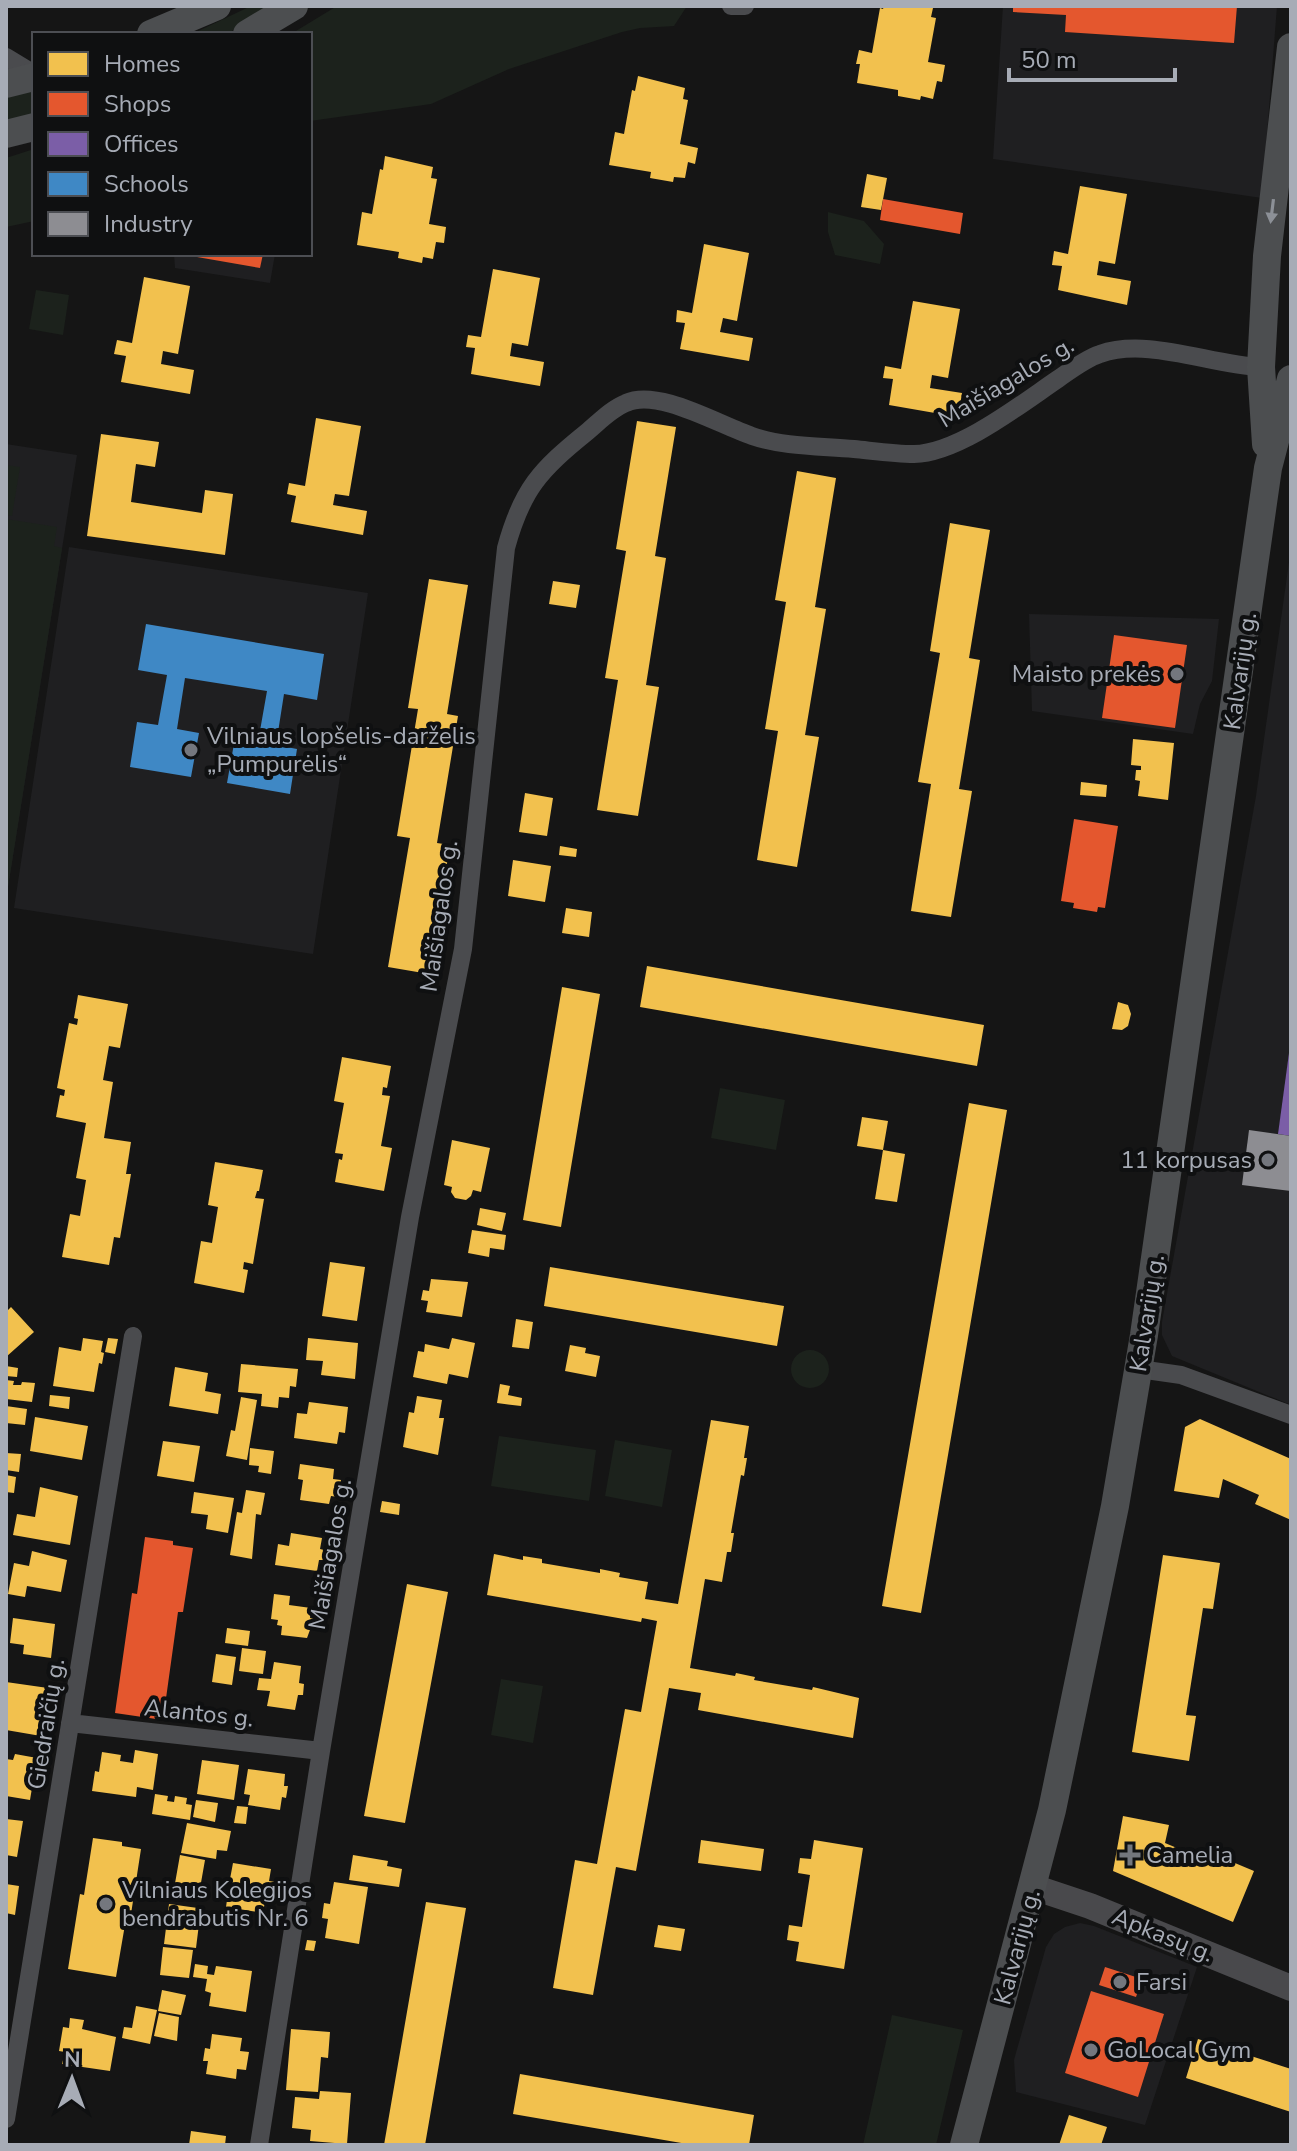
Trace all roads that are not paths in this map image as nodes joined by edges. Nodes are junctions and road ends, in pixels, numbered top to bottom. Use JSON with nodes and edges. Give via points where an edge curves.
{"nodes":[{"id":1,"x":217,"y":6,"type":"edge"},
{"id":2,"x":294,"y":6,"type":"edge"},
{"id":3,"x":731,"y":6,"type":"edge"},
{"id":4,"x":745,"y":6,"type":"edge"},
{"id":5,"x":156,"y":32,"type":"edge"},
{"id":6,"x":250,"y":32,"type":"edge"},
{"id":7,"x":1291,"y":47,"type":"edge"},
{"id":8,"x":6,"y":57,"type":"edge"},
{"id":9,"x":32,"y":74,"type":"edge"},
{"id":10,"x":32,"y":76,"type":"edge"},
{"id":11,"x":6,"y":84,"type":"edge"},
{"id":12,"x":32,"y":128,"type":"edge"},
{"id":13,"x":6,"y":134,"type":"edge"},
{"id":14,"x":1261,"y":367,"type":"junction"},
{"id":15,"x":1291,"y":379,"type":"edge"},
{"id":16,"x":1268,"y":468,"type":"junction"},
{"id":17,"x":133,"y":1336,"type":"dead end"},
{"id":18,"x":1139,"y":1369,"type":"junction"},
{"id":19,"x":1291,"y":1415,"type":"edge"},
{"id":20,"x":70,"y":1723,"type":"junction"},
{"id":21,"x":321,"y":1751,"type":"junction"},
{"id":22,"x":1033,"y":1887,"type":"junction"},
{"id":23,"x":1291,"y":1988,"type":"edge"},
{"id":24,"x":8,"y":2095,"type":"edge"},
{"id":25,"x":6,"y":2119,"type":"edge"},
{"id":26,"x":259,"y":2145,"type":"edge"},
{"id":27,"x":964,"y":2145,"type":"edge"}],
"edges":[{"from":1,"to":5,"type":"main road"},
{"from":2,"to":6,"type":"main road"},
{"from":3,"to":4,"type":"street"},
{"from":7,"to":14,"type":"main road","name":"Kalvarijų g.","one_way":true,"via":[[1267,256]]},
{"from":8,"to":9,"type":"street"},
{"from":10,"to":11,"type":"main road"},
{"from":12,"to":13,"type":"main road"},
{"from":14,"to":16,"type":"main road","name":"Kalvarijų g."},
{"from":14,"to":21,"type":"street","name":"Maišiagalos g.","via":[[1138,347],[1118,349],[1080,364],[996,421],[945,448],[914,454],[777,443],[642,398],[607,415],[534,480],[506,548],[463,949],[410,1217]]},
{"from":15,"to":16,"type":"main road","name":"Kalvarijų g."},
{"from":16,"to":18,"type":"main road","name":"Kalvarijų g."},
{"from":17,"to":20,"type":"street","name":"Giedraičių g."},
{"from":18,"to":19,"type":"street","via":[[1181,1375]]},
{"from":18,"to":22,"type":"main road","name":"Kalvarijų g.","via":[[1089,1637]]},
{"from":20,"to":21,"type":"street","name":"Alantos g."},
{"from":20,"to":24,"type":"street","name":"Giedraičių g."},
{"from":21,"to":26,"type":"street","name":"Maišiagalos g."},
{"from":22,"to":23,"type":"main road","name":"Apkasų g."},
{"from":22,"to":27,"type":"main road","name":"Kalvarijų g."},
{"from":24,"to":25,"type":"street","name":"Giedraičių g."}]}
